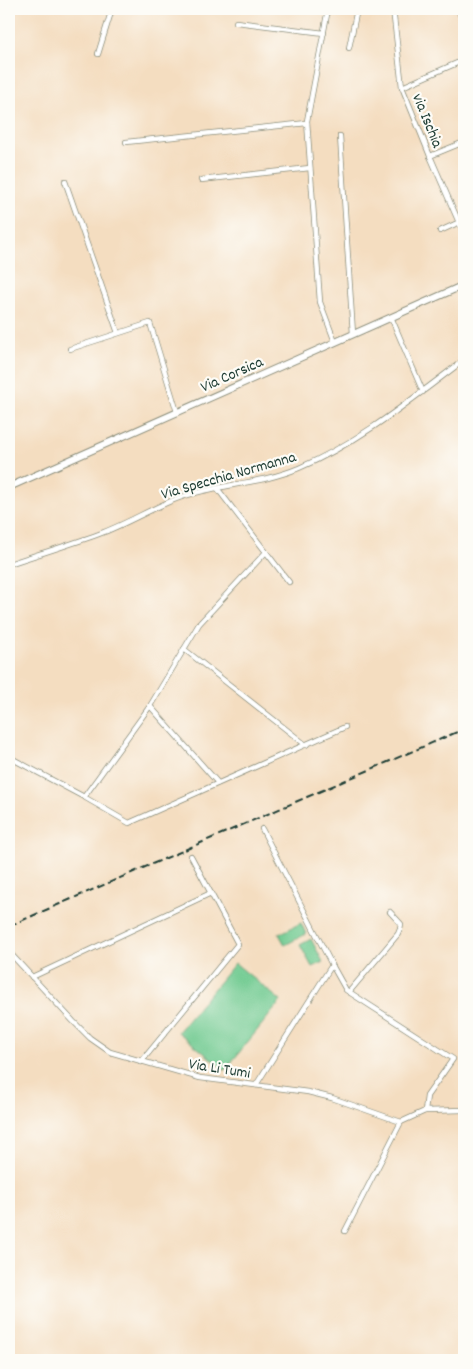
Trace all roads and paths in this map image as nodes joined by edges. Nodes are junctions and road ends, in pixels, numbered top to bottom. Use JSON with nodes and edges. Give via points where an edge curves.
{"nodes":[{"id":1,"x":112,"y":9,"type":"edge"},
{"id":2,"x":328,"y":9,"type":"edge"},
{"id":3,"x":357,"y":9,"type":"edge"},
{"id":4,"x":393,"y":9,"type":"edge"},
{"id":5,"x":458,"y":9,"type":"edge"},
{"id":6,"x":236,"y":22,"type":"dead end"},
{"id":7,"x":464,"y":24,"type":"edge"},
{"id":8,"x":324,"y":33,"type":"junction"},
{"id":9,"x":350,"y":48,"type":"dead end"},
{"id":10,"x":98,"y":54,"type":"dead end"},
{"id":11,"x":464,"y":60,"type":"edge"},
{"id":12,"x":402,"y":87,"type":"junction"},
{"id":13,"x":307,"y":123,"type":"junction"},
{"id":14,"x":340,"y":136,"type":"dead end"},
{"id":15,"x":126,"y":142,"type":"dead end"},
{"id":16,"x":464,"y":142,"type":"edge"},
{"id":17,"x":430,"y":156,"type":"junction"},
{"id":18,"x":310,"y":168,"type":"junction"},
{"id":19,"x":201,"y":180,"type":"dead end"},
{"id":20,"x":65,"y":181,"type":"dead end"},
{"id":21,"x":464,"y":220,"type":"edge"},
{"id":22,"x":459,"y":222,"type":"junction"},
{"id":23,"x":440,"y":231,"type":"dead end"},
{"id":24,"x":464,"y":234,"type":"edge"},
{"id":25,"x":464,"y":285,"type":"edge"},
{"id":26,"x":391,"y":317,"type":"junction"},
{"id":27,"x":118,"y":333,"type":"junction"},
{"id":28,"x":353,"y":334,"type":"junction"},
{"id":29,"x":335,"y":342,"type":"junction"},
{"id":30,"x":70,"y":349,"type":"dead end"},
{"id":31,"x":464,"y":360,"type":"edge"},
{"id":32,"x":422,"y":392,"type":"junction"},
{"id":33,"x":177,"y":412,"type":"junction"},
{"id":34,"x":9,"y":487,"type":"edge"},
{"id":35,"x":217,"y":488,"type":"junction"},
{"id":36,"x":266,"y":552,"type":"junction"},
{"id":37,"x":9,"y":564,"type":"edge"},
{"id":38,"x":289,"y":582,"type":"dead end"},
{"id":39,"x":184,"y":649,"type":"junction"},
{"id":40,"x":150,"y":706,"type":"junction"},
{"id":41,"x":345,"y":728,"type":"dead end"},
{"id":42,"x":306,"y":745,"type":"junction"},
{"id":43,"x":9,"y":757,"type":"edge"},
{"id":44,"x":218,"y":784,"type":"junction"},
{"id":45,"x":84,"y":797,"type":"junction"},
{"id":46,"x":262,"y":829,"type":"dead end"},
{"id":47,"x":191,"y":856,"type":"dead end"},
{"id":48,"x":211,"y":893,"type":"junction"},
{"id":49,"x":390,"y":912,"type":"dead end"},
{"id":50,"x":9,"y":952,"type":"edge"},
{"id":51,"x":332,"y":965,"type":"junction"},
{"id":52,"x":32,"y":976,"type":"junction"},
{"id":53,"x":349,"y":992,"type":"junction"},
{"id":54,"x":142,"y":1062,"type":"junction"},
{"id":55,"x":256,"y":1085,"type":"junction"},
{"id":56,"x":464,"y":1110,"type":"edge"},
{"id":57,"x":425,"y":1111,"type":"junction"},
{"id":58,"x":401,"y":1122,"type":"junction"},
{"id":59,"x":345,"y":1231,"type":"dead end"}],
"edges":[{"from":1,"to":10,"type":"street"},
{"from":2,"to":8,"type":"street"},
{"from":3,"to":9,"type":"street"},
{"from":4,"to":12,"type":"street","name":"via Ischia"},
{"from":5,"to":7,"type":"street"},
{"from":6,"to":8,"type":"street"},
{"from":8,"to":13,"type":"street"},
{"from":11,"to":12,"type":"street"},
{"from":12,"to":17,"type":"street","name":"via Ischia"},
{"from":13,"to":15,"type":"street"},
{"from":13,"to":18,"type":"street"},
{"from":14,"to":28,"type":"street"},
{"from":16,"to":17,"type":"street"},
{"from":17,"to":22,"type":"street","name":"via Ischia"},
{"from":18,"to":19,"type":"street"},
{"from":18,"to":29,"type":"street","via":[[320,302]]},
{"from":20,"to":27,"type":"street"},
{"from":21,"to":22,"type":"street"},
{"from":22,"to":23,"type":"street"},
{"from":22,"to":24,"type":"street","name":"via Ischia"},
{"from":25,"to":26,"type":"main road","name":"Via Corsica"},
{"from":26,"to":28,"type":"main road","name":"Via Corsica"},
{"from":26,"to":32,"type":"street"},
{"from":27,"to":30,"type":"street"},
{"from":27,"to":33,"type":"street","via":[[150,323]]},
{"from":28,"to":29,"type":"main road","name":"Via Corsica"},
{"from":29,"to":33,"type":"main road","name":"Via Corsica"},
{"from":31,"to":32,"type":"street","name":"Via Specchia Normanna"},
{"from":32,"to":35,"type":"street","name":"Via Specchia Normanna","via":[[385,419],[299,468]]},
{"from":33,"to":34,"type":"main road","name":"Via Corsica"},
{"from":35,"to":36,"type":"street"},
{"from":35,"to":37,"type":"street","name":"Via Specchia Normanna","via":[[172,500],[100,534]]},
{"from":36,"to":38,"type":"street"},
{"from":36,"to":39,"type":"street","via":[[199,624]]},
{"from":39,"to":40,"type":"street"},
{"from":39,"to":42,"type":"street"},
{"from":40,"to":44,"type":"street"},
{"from":40,"to":45,"type":"street"},
{"from":41,"to":42,"type":"street"},
{"from":42,"to":44,"type":"street"},
{"from":43,"to":45,"type":"street"},
{"from":44,"to":45,"type":"street","via":[[129,823]]},
{"from":46,"to":51,"type":"street"},
{"from":47,"to":48,"type":"street"},
{"from":48,"to":52,"type":"street"},
{"from":48,"to":54,"type":"street","via":[[238,944]]},
{"from":49,"to":53,"type":"street","via":[[401,924],[398,934]]},
{"from":50,"to":52,"type":"street","name":"Via Li Tumi"},
{"from":51,"to":53,"type":"street"},
{"from":51,"to":55,"type":"street"},
{"from":52,"to":54,"type":"street","name":"Via Li Tumi","via":[[90,1038],[110,1052]]},
{"from":53,"to":57,"type":"street","via":[[453,1059],[427,1096]]},
{"from":54,"to":55,"type":"street","name":"Via Li Tumi","via":[[200,1078]]},
{"from":55,"to":58,"type":"street","name":"Via Li Tumi","via":[[332,1098]]},
{"from":56,"to":57,"type":"street"},
{"from":57,"to":58,"type":"street"},
{"from":58,"to":59,"type":"street"}]}
